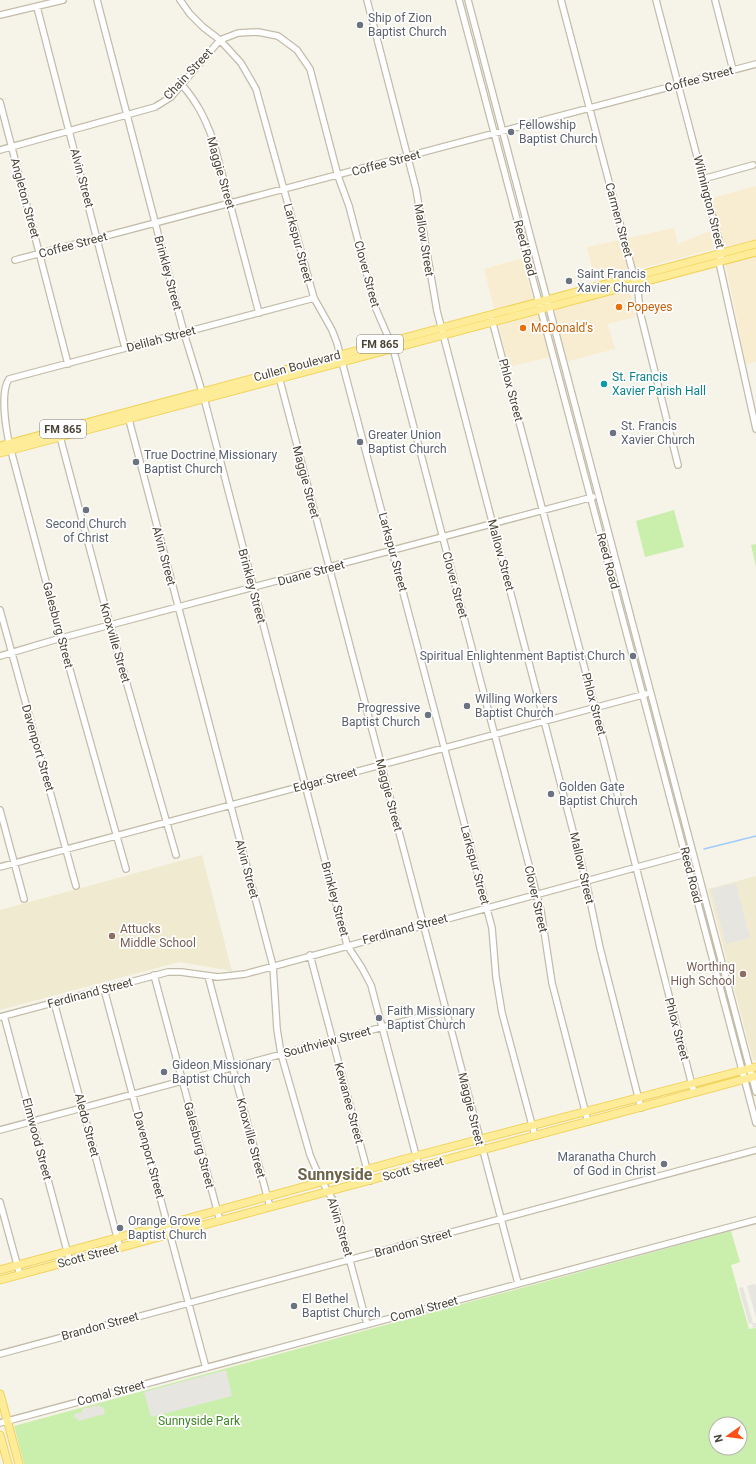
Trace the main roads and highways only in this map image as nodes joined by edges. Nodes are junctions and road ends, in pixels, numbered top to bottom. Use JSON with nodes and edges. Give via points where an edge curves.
{"nodes":[{"id":1,"x":756,"y":244,"type":"edge"},
{"id":2,"x":756,"y":252,"type":"edge"},
{"id":3,"x":635,"y":280,"type":"junction"},
{"id":4,"x":492,"y":318,"type":"junction"},
{"id":5,"x":392,"y":344,"type":"junction"},
{"id":6,"x":0,"y":446,"type":"edge"},
{"id":7,"x":10,"y":446,"type":"junction"},
{"id":8,"x":0,"y":453,"type":"edge"},
{"id":9,"x":749,"y":1068,"type":"edge"},
{"id":10,"x":751,"y":1077,"type":"edge"},
{"id":11,"x":0,"y":1270,"type":"edge"},
{"id":12,"x":0,"y":1280,"type":"edge"},
{"id":13,"x":0,"y":1394,"type":"edge"},
{"id":14,"x":4,"y":1422,"type":"edge"},
{"id":15,"x":0,"y":1435,"type":"edge"},
{"id":16,"x":8,"y":1464,"type":"edge"},
{"id":17,"x":19,"y":1464,"type":"edge"}],
"edges":[{"from":1,"to":3,"type":"main road","name":"Cullen Boulevard","number":"FM 865","via":[[722,252]]},
{"from":2,"to":3,"type":"main road","name":"Cullen Boulevard","number":"FM 865"},
{"from":3,"to":4,"type":"main road","name":"Cullen Boulevard","number":"FM 865"},
{"from":4,"to":5,"type":"main road","name":"Cullen Boulevard","number":"FM 865","via":[[441,327]]},
{"from":4,"to":5,"type":"main road","name":"Cullen Boulevard","number":"FM 865","via":[[443,335]]},
{"from":5,"to":7,"type":"main road","name":"Cullen Boulevard","number":"FM 865"},
{"from":6,"to":7,"type":"main road","name":"Cullen Boulevard","number":"FM 865"},
{"from":7,"to":8,"type":"main road","name":"Cullen Boulevard","number":"FM 865"},
{"from":9,"to":11,"type":"main road","name":"Scott Street"},
{"from":10,"to":12,"type":"main road","name":"Scott Street"},
{"from":13,"to":14,"type":"main road"},
{"from":14,"to":17,"type":"main road"},
{"from":15,"to":16,"type":"main road"}]}
